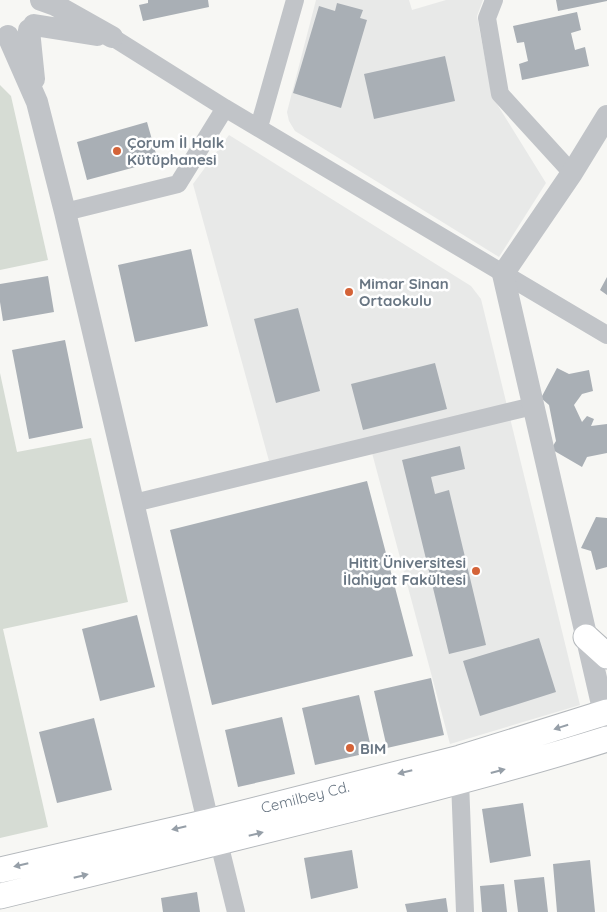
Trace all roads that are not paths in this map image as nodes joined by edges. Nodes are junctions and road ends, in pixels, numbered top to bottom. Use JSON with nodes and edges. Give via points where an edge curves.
{"nodes":[{"id":1,"x":295,"y":0,"type":"edge"},
{"id":2,"x":494,"y":0,"type":"edge"},
{"id":3,"x":47,"y":1,"type":"edge"},
{"id":4,"x":18,"y":31,"type":"edge"},
{"id":5,"x":112,"y":37,"type":"junction"},
{"id":6,"x":225,"y":108,"type":"junction"},
{"id":7,"x":607,"y":116,"type":"edge"},
{"id":8,"x":259,"y":127,"type":"junction"},
{"id":9,"x":572,"y":173,"type":"junction"},
{"id":10,"x":65,"y":212,"type":"junction"},
{"id":11,"x":503,"y":274,"type":"junction"},
{"id":12,"x":607,"y":335,"type":"edge"},
{"id":13,"x":534,"y":406,"type":"junction"},
{"id":14,"x":134,"y":503,"type":"junction"},
{"id":15,"x":586,"y":637,"type":"junction"},
{"id":16,"x":607,"y":656,"type":"edge"},
{"id":17,"x":606,"y":714,"type":"edge"},
{"id":18,"x":607,"y":739,"type":"edge"},
{"id":19,"x":460,"y":782,"type":"junction"},
{"id":20,"x":214,"y":832,"type":"junction"},
{"id":21,"x":0,"y":870,"type":"edge"},
{"id":22,"x":0,"y":896,"type":"edge"},
{"id":23,"x":236,"y":912,"type":"edge"},
{"id":24,"x":465,"y":912,"type":"edge"}],
"edges":[{"from":1,"to":8,"type":"street"},
{"from":2,"to":9,"type":"street","via":[[487,18],[500,94]]},
{"from":3,"to":4,"type":"street"},
{"from":3,"to":5,"type":"street"},
{"from":4,"to":5,"type":"street"},
{"from":4,"to":10,"type":"street"},
{"from":5,"to":6,"type":"street"},
{"from":6,"to":8,"type":"street"},
{"from":6,"to":10,"type":"street","via":[[178,184]]},
{"from":7,"to":9,"type":"street"},
{"from":8,"to":11,"type":"street"},
{"from":9,"to":11,"type":"street"},
{"from":10,"to":14,"type":"street"},
{"from":11,"to":12,"type":"street"},
{"from":11,"to":13,"type":"street"},
{"from":13,"to":14,"type":"street"},
{"from":13,"to":15,"type":"street"},
{"from":14,"to":20,"type":"street"},
{"from":15,"to":16,"type":"main road"},
{"from":15,"to":17,"type":"street"},
{"from":17,"to":20,"type":"main road","name":"Cemilbey Cd.","one_way":true},
{"from":19,"to":18,"type":"main road","name":"Cemilbey Cd.","one_way":true},
{"from":20,"to":19,"type":"main road","name":"Cemilbey Cd.","one_way":true},
{"from":19,"to":24,"type":"street"},
{"from":20,"to":21,"type":"main road","name":"Cemilbey Cd.","one_way":true},
{"from":22,"to":20,"type":"main road","name":"Cemilbey Cd.","one_way":true},
{"from":20,"to":23,"type":"street"}]}
